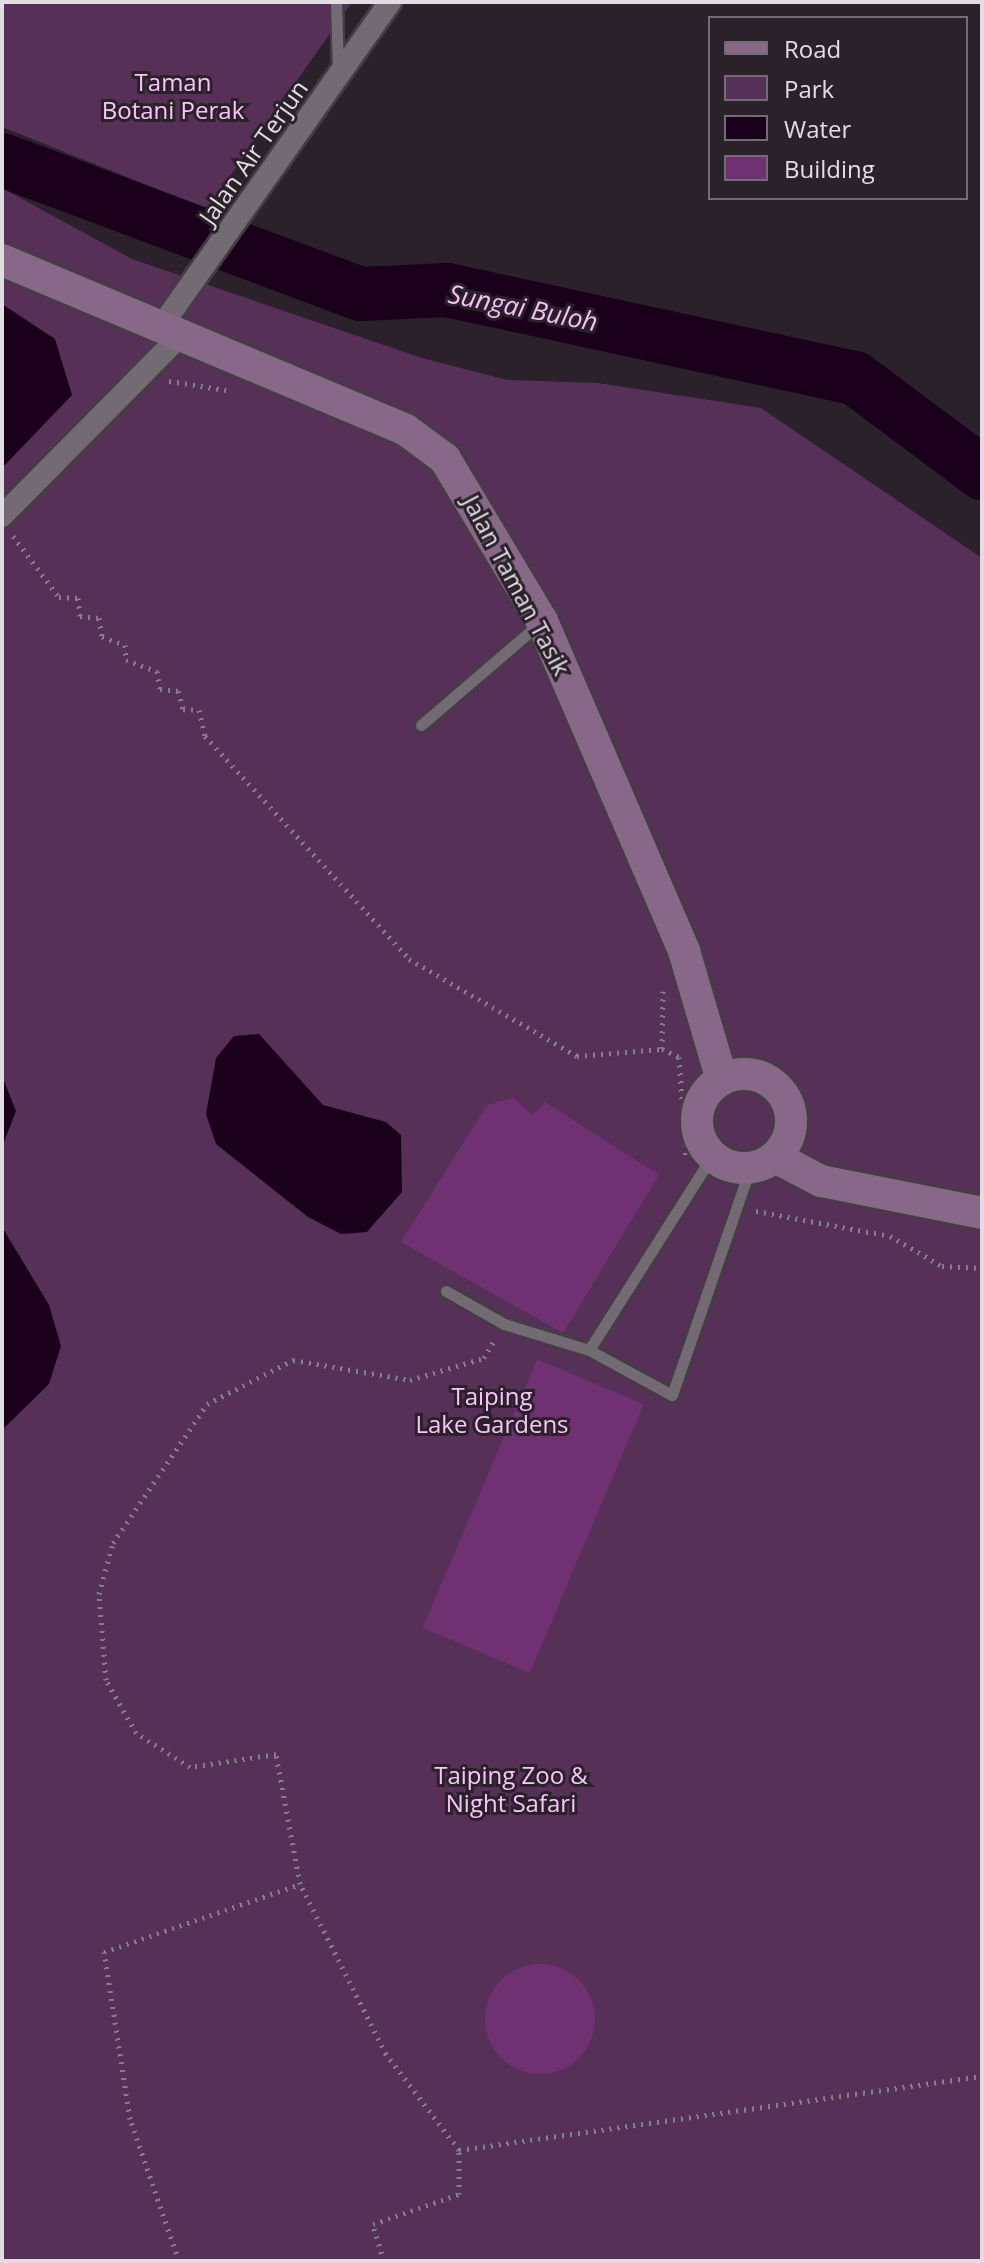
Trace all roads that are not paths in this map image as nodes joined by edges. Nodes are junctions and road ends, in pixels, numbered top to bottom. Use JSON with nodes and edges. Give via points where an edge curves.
{"nodes":[{"id":1,"x":336,"y":2,"type":"edge"},
{"id":2,"x":390,"y":2,"type":"edge"},
{"id":3,"x":338,"y":75,"type":"junction"},
{"id":4,"x":2,"y":260,"type":"edge"},
{"id":5,"x":167,"y":335,"type":"junction"},
{"id":6,"x":2,"y":516,"type":"edge"},
{"id":7,"x":542,"y":621,"type":"junction"},
{"id":8,"x":421,"y":725,"type":"dead end"},
{"id":9,"x":722,"y":1080,"type":"junction"},
{"id":10,"x":762,"y":1163,"type":"junction"},
{"id":11,"x":704,"y":1168,"type":"junction"},
{"id":12,"x":982,"y":1213,"type":"edge"},
{"id":13,"x":446,"y":1291,"type":"dead end"},
{"id":14,"x":589,"y":1350,"type":"junction"}],
"edges":[{"from":1,"to":3,"type":"lane"},
{"from":2,"to":3,"type":"street","name":"Jalan Air Terjun"},
{"from":3,"to":5,"type":"street","name":"Jalan Air Terjun","via":[[188,290]]},
{"from":4,"to":5,"type":"street","name":"Jalan Taman Tasik"},
{"from":5,"to":6,"type":"street","name":"Jalan Air Terjun","via":[[146,371]]},
{"from":5,"to":7,"type":"street","name":"Jalan Taman Tasik","via":[[406,430],[445,459]]},
{"from":7,"to":8,"type":"lane"},
{"from":7,"to":9,"type":"street","name":"Jalan Taman Tasik","via":[[684,951]]},
{"from":9,"to":10,"type":"street","via":[[752,1075],[778,1088],[791,1116]]},
{"from":9,"to":11,"type":"street","via":[[697,1115]]},
{"from":10,"to":11,"type":"street"},
{"from":10,"to":12,"type":"street","via":[[821,1181]]},
{"from":10,"to":14,"type":"lane","via":[[739,1206],[672,1395]]},
{"from":11,"to":14,"type":"lane"},
{"from":13,"to":14,"type":"lane","via":[[504,1324]]}]}
